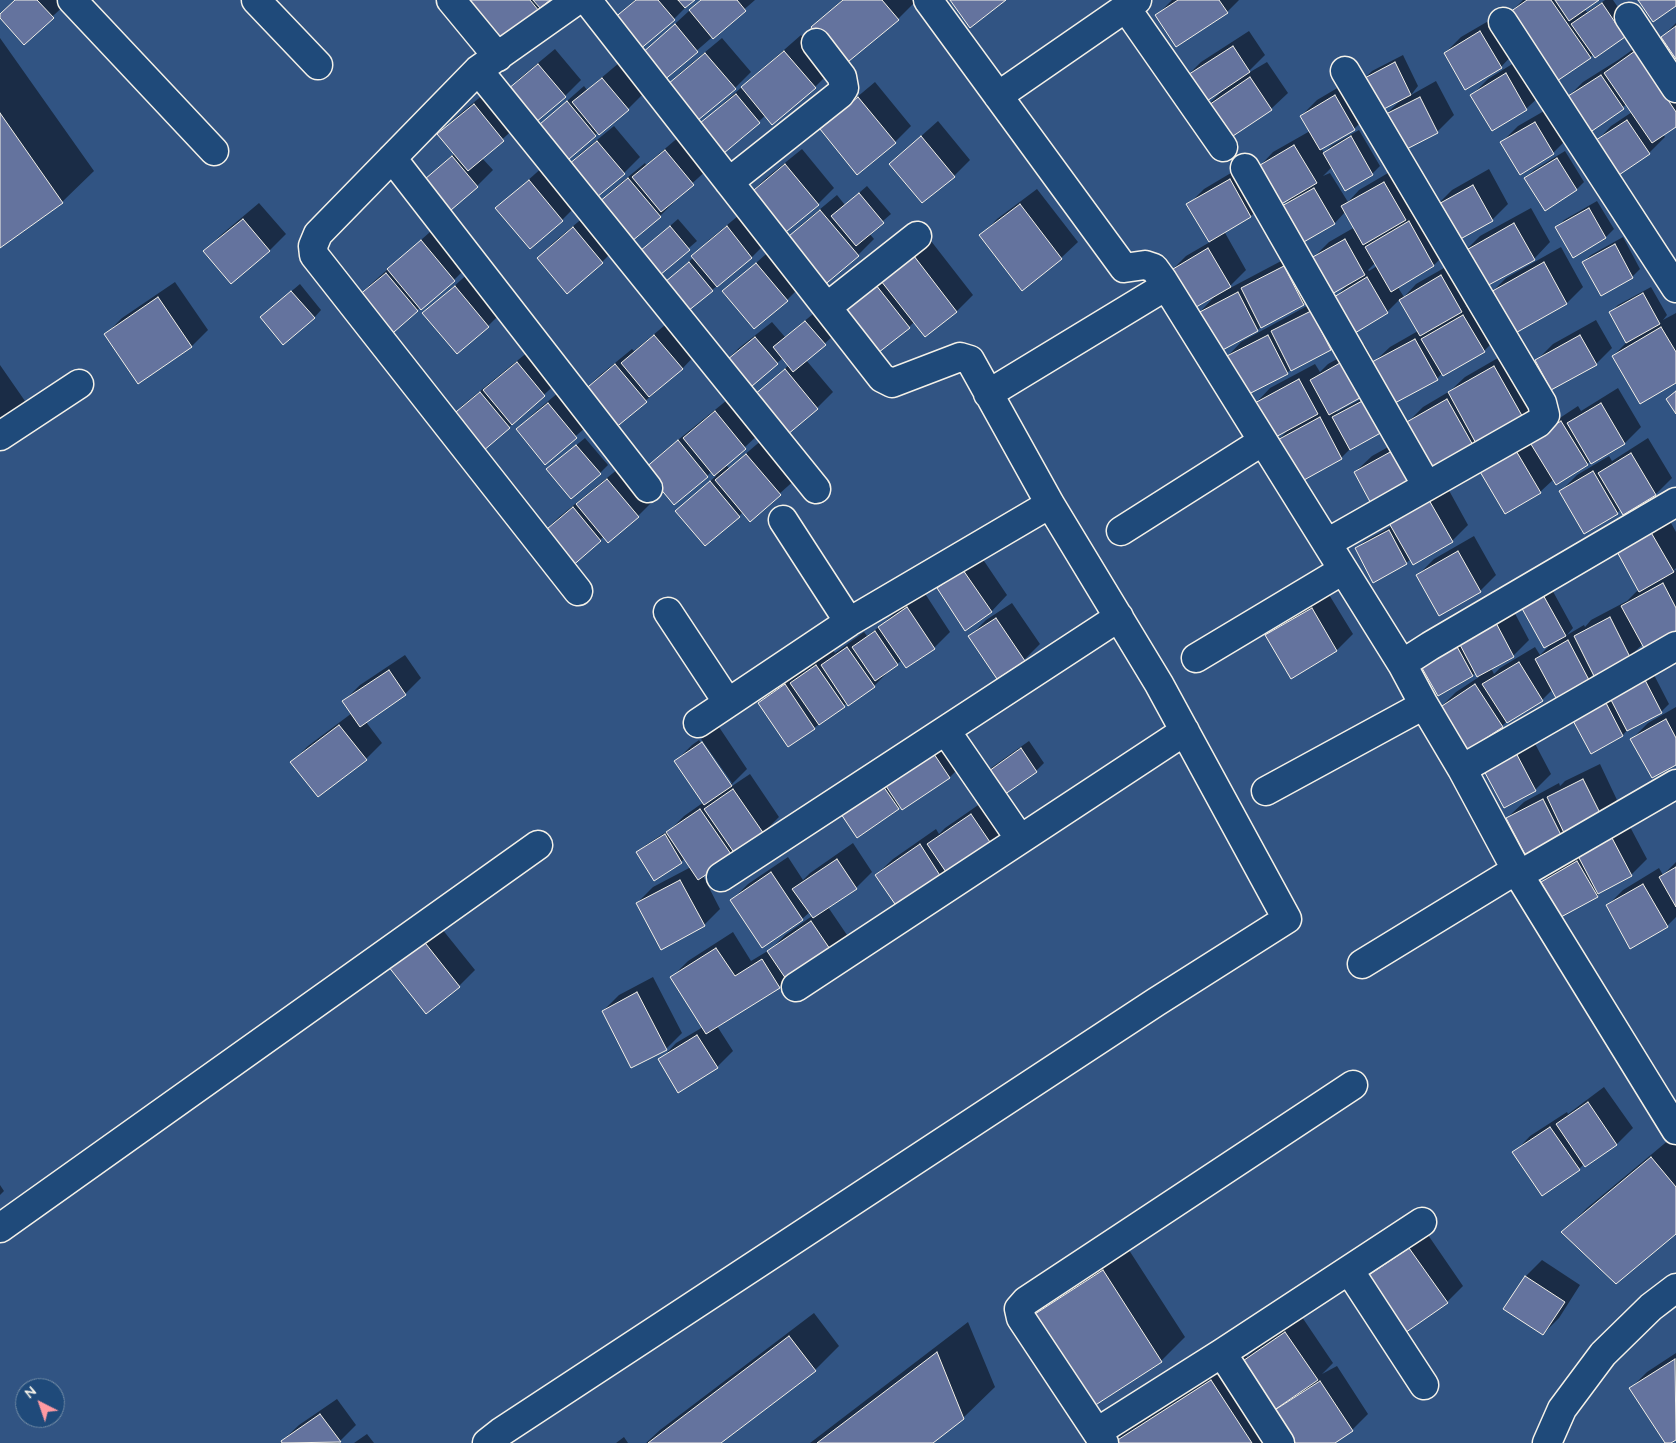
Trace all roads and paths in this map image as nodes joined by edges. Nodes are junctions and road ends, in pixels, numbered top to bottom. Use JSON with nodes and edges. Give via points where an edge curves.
{"nodes":[{"id":1,"x":72,"y":0,"type":"edge"},
{"id":2,"x":256,"y":0,"type":"edge"},
{"id":3,"x":450,"y":0,"type":"edge"},
{"id":4,"x":577,"y":0,"type":"edge"},
{"id":5,"x":587,"y":0,"type":"edge"},
{"id":6,"x":928,"y":0,"type":"edge"},
{"id":7,"x":1134,"y":2,"type":"edge"},
{"id":8,"x":1629,"y":17,"type":"dead end"},
{"id":9,"x":1503,"y":22,"type":"dead end"},
{"id":10,"x":816,"y":44,"type":"dead end"},
{"id":11,"x":488,"y":63,"type":"junction"},
{"id":12,"x":318,"y":65,"type":"dead end"},
{"id":13,"x":1345,"y":71,"type":"dead end"},
{"id":14,"x":1676,"y":88,"type":"edge"},
{"id":15,"x":998,"y":96,"type":"junction"},
{"id":16,"x":1223,"y":147,"type":"dead end"},
{"id":17,"x":214,"y":150,"type":"dead end"},
{"id":18,"x":392,"y":158,"type":"junction"},
{"id":19,"x":1246,"y":168,"type":"dead end"},
{"id":20,"x":729,"y":182,"type":"junction"},
{"id":21,"x":917,"y":236,"type":"dead end"},
{"id":22,"x":1166,"y":286,"type":"junction"},
{"id":23,"x":1676,"y":288,"type":"edge"},
{"id":24,"x":827,"y":307,"type":"junction"},
{"id":25,"x":79,"y":384,"type":"dead end"},
{"id":26,"x":988,"y":394,"type":"junction"},
{"id":27,"x":0,"y":436,"type":"edge"},
{"id":28,"x":1263,"y":441,"type":"junction"},
{"id":29,"x":1427,"y":486,"type":"junction"},
{"id":30,"x":648,"y":488,"type":"dead end"},
{"id":31,"x":816,"y":489,"type":"dead end"},
{"id":32,"x":1676,"y":502,"type":"edge"},
{"id":33,"x":1050,"y":504,"type":"junction"},
{"id":34,"x":783,"y":520,"type":"dead end"},
{"id":35,"x":1121,"y":531,"type":"dead end"},
{"id":36,"x":1327,"y":543,"type":"junction"},
{"id":37,"x":1343,"y":570,"type":"junction"},
{"id":38,"x":578,"y":591,"type":"dead end"},
{"id":39,"x":668,"y":612,"type":"dead end"},
{"id":40,"x":1119,"y":618,"type":"junction"},
{"id":41,"x":848,"y":622,"type":"junction"},
{"id":42,"x":1676,"y":646,"type":"edge"},
{"id":43,"x":1196,"y":658,"type":"dead end"},
{"id":44,"x":1402,"y":664,"type":"junction"},
{"id":45,"x":728,"y":703,"type":"junction"},
{"id":46,"x":1424,"y":705,"type":"junction"},
{"id":47,"x":698,"y":723,"type":"dead end"},
{"id":48,"x":946,"y":730,"type":"junction"},
{"id":49,"x":1185,"y":731,"type":"junction"},
{"id":50,"x":1462,"y":769,"type":"junction"},
{"id":51,"x":1676,"y":784,"type":"edge"},
{"id":52,"x":1266,"y":791,"type":"dead end"},
{"id":53,"x":1020,"y":839,"type":"junction"},
{"id":54,"x":538,"y":845,"type":"dead end"},
{"id":55,"x":1517,"y":872,"type":"junction"},
{"id":56,"x":721,"y":877,"type":"dead end"},
{"id":57,"x":1362,"y":964,"type":"dead end"},
{"id":58,"x":796,"y":987,"type":"dead end"},
{"id":59,"x":1353,"y":1085,"type":"dead end"},
{"id":60,"x":1676,"y":1130,"type":"edge"},
{"id":61,"x":1422,"y":1222,"type":"dead end"},
{"id":62,"x":0,"y":1228,"type":"edge"},
{"id":63,"x":1349,"y":1270,"type":"junction"},
{"id":64,"x":1676,"y":1288,"type":"edge"},
{"id":65,"x":1222,"y":1353,"type":"junction"},
{"id":66,"x":1424,"y":1385,"type":"dead end"},
{"id":67,"x":1100,"y":1437,"type":"edge"},
{"id":68,"x":487,"y":1443,"type":"edge"},
{"id":69,"x":1280,"y":1443,"type":"edge"},
{"id":70,"x":1547,"y":1443,"type":"edge"}],
"edges":[{"from":1,"to":17,"type":"street"},
{"from":2,"to":12,"type":"street"},
{"from":3,"to":11,"type":"street"},
{"from":4,"to":11,"type":"street"},
{"from":5,"to":20,"type":"street"},
{"from":6,"to":15,"type":"street"},
{"from":7,"to":15,"type":"street"},
{"from":7,"to":16,"type":"street"},
{"from":8,"to":14,"type":"street"},
{"from":9,"to":23,"type":"street"},
{"from":10,"to":20,"type":"street","via":[[842,77],[844,88]]},
{"from":11,"to":18,"type":"street"},
{"from":11,"to":31,"type":"street"},
{"from":13,"to":29,"type":"street","via":[[1542,403],[1545,415],[1538,423]]},
{"from":15,"to":22,"type":"street","via":[[1124,268],[1145,265],[1154,268]]},
{"from":18,"to":30,"type":"street"},
{"from":18,"to":38,"type":"street","via":[[318,234],[313,246],[314,255]]},
{"from":19,"to":29,"type":"street"},
{"from":20,"to":24,"type":"street"},
{"from":21,"to":24,"type":"street"},
{"from":22,"to":26,"type":"street"},
{"from":22,"to":28,"type":"street"},
{"from":24,"to":26,"type":"street","via":[[882,378],[892,383],[960,357],[970,360]]},
{"from":25,"to":27,"type":"street"},
{"from":26,"to":33,"type":"street"},
{"from":28,"to":35,"type":"street"},
{"from":28,"to":36,"type":"street"},
{"from":29,"to":36,"type":"street"},
{"from":32,"to":44,"type":"street"},
{"from":33,"to":40,"type":"street"},
{"from":33,"to":41,"type":"street"},
{"from":34,"to":41,"type":"street"},
{"from":36,"to":37,"type":"street"},
{"from":37,"to":43,"type":"street"},
{"from":37,"to":44,"type":"street"},
{"from":39,"to":45,"type":"street"},
{"from":40,"to":48,"type":"street"},
{"from":40,"to":49,"type":"street"},
{"from":41,"to":45,"type":"street"},
{"from":42,"to":50,"type":"street"},
{"from":44,"to":46,"type":"street"},
{"from":45,"to":47,"type":"street"},
{"from":46,"to":50,"type":"street"},
{"from":46,"to":52,"type":"street"},
{"from":48,"to":53,"type":"street"},
{"from":48,"to":56,"type":"street"},
{"from":49,"to":53,"type":"street"},
{"from":49,"to":68,"type":"street","via":[[1287,919]]},
{"from":50,"to":55,"type":"street"},
{"from":51,"to":55,"type":"street"},
{"from":53,"to":58,"type":"street"},
{"from":54,"to":62,"type":"street"},
{"from":55,"to":57,"type":"street"},
{"from":55,"to":60,"type":"street"},
{"from":59,"to":67,"type":"street","via":[[1026,1301],[1019,1309],[1021,1318]]},
{"from":61,"to":63,"type":"street"},
{"from":63,"to":65,"type":"street"},
{"from":63,"to":66,"type":"street"},
{"from":64,"to":70,"type":"street","via":[[1651,1307],[1603,1354],[1562,1409]]},
{"from":65,"to":67,"type":"street"},
{"from":65,"to":69,"type":"street"}]}
